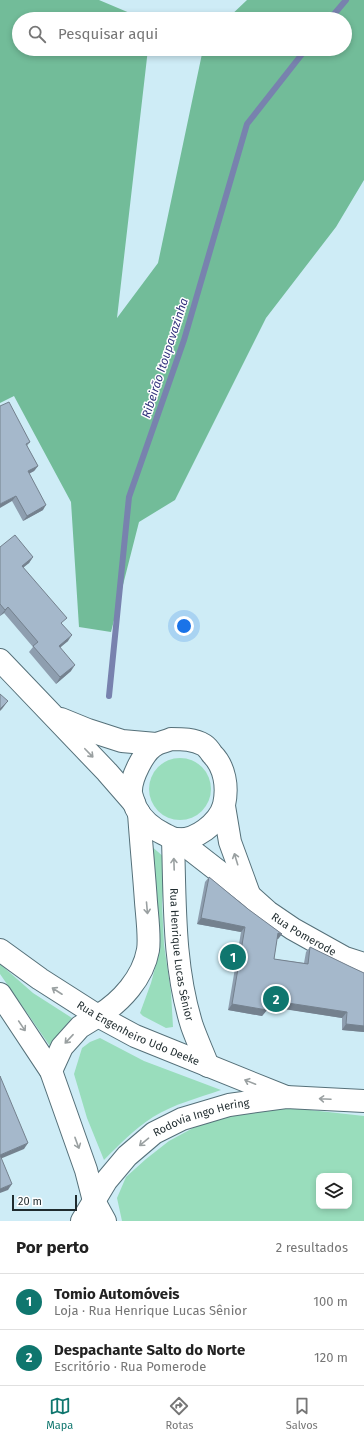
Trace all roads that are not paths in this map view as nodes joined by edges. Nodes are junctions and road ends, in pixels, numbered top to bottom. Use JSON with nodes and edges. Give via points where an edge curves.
{"nodes":[{"id":1,"x":0,"y":660,"type":"edge"},
{"id":2,"x":52,"y":715,"type":"junction"},
{"id":3,"x":156,"y":744,"type":"junction"},
{"id":4,"x":224,"y":806,"type":"junction"},
{"id":5,"x":137,"y":808,"type":"junction"},
{"id":6,"x":175,"y":839,"type":"junction"},
{"id":7,"x":249,"y":895,"type":"junction"},
{"id":8,"x":0,"y":950,"type":"edge"},
{"id":9,"x":364,"y":964,"type":"edge"},
{"id":10,"x":0,"y":994,"type":"edge"},
{"id":11,"x":98,"y":1016,"type":"junction"},
{"id":12,"x":208,"y":1066,"type":"junction"},
{"id":13,"x":51,"y":1071,"type":"junction"},
{"id":14,"x":286,"y":1097,"type":"junction"},
{"id":15,"x":364,"y":1101,"type":"edge"},
{"id":16,"x":95,"y":1211,"type":"edge"},
{"id":17,"x":82,"y":1221,"type":"edge"},
{"id":18,"x":105,"y":1221,"type":"edge"}],
"edges":[{"from":1,"to":2,"type":"main road"},
{"from":2,"to":3,"type":"main road","via":[[122,741]]},
{"from":2,"to":5,"type":"main road","one_way":true,"via":[[107,772]]},
{"from":3,"to":4,"type":"main road","via":[[171,739],[187,739],[204,745],[218,760],[225,776]]},
{"from":3,"to":5,"type":"main road","via":[[146,755],[133,778],[131,793]]},
{"from":4,"to":6,"type":"main road","via":[[212,824],[196,836]]},
{"from":7,"to":4,"type":"main road","name":"Rua Pomerode","one_way":true,"via":[[230,842]]},
{"from":5,"to":6,"type":"main road","via":[[146,822]]},
{"from":5,"to":11,"type":"main road","one_way":true,"via":[[148,918],[148,950],[142,969],[131,987],[110,1009]]},
{"from":6,"to":7,"type":"main road","name":"Rua Pomerode"},
{"from":12,"to":6,"type":"main road","name":"Rua Henrique Lucas Sênior","one_way":true,"via":[[192,1027],[184,990],[178,946]]},
{"from":7,"to":9,"type":"main road","name":"Rua Pomerode","via":[[293,929],[345,958]]},
{"from":11,"to":8,"type":"main road","name":"Rua Engenheiro Udo Deeke","one_way":true},
{"from":10,"to":13,"type":"main road","one_way":true},
{"from":11,"to":12,"type":"main road","name":"Rua Engenheiro Udo Deeke","via":[[135,1036]]},
{"from":11,"to":13,"type":"main road","one_way":true,"via":[[80,1027],[62,1047]]},
{"from":14,"to":12,"type":"main road","name":"Rua Engenheiro Udo Deeke","one_way":true},
{"from":13,"to":16,"type":"main road","one_way":true,"via":[[86,1170]]},
{"from":15,"to":14,"type":"main road","name":"Rodovia Ingo Hering","one_way":true},
{"from":14,"to":16,"type":"main road","name":"Rodovia Ingo Hering","one_way":true,"via":[[229,1105],[182,1119],[154,1133],[127,1156],[106,1181]]},
{"from":16,"to":17,"type":"main road","name":"Rodovia Ingo Hering"},
{"from":16,"to":18,"type":"main road"}]}
